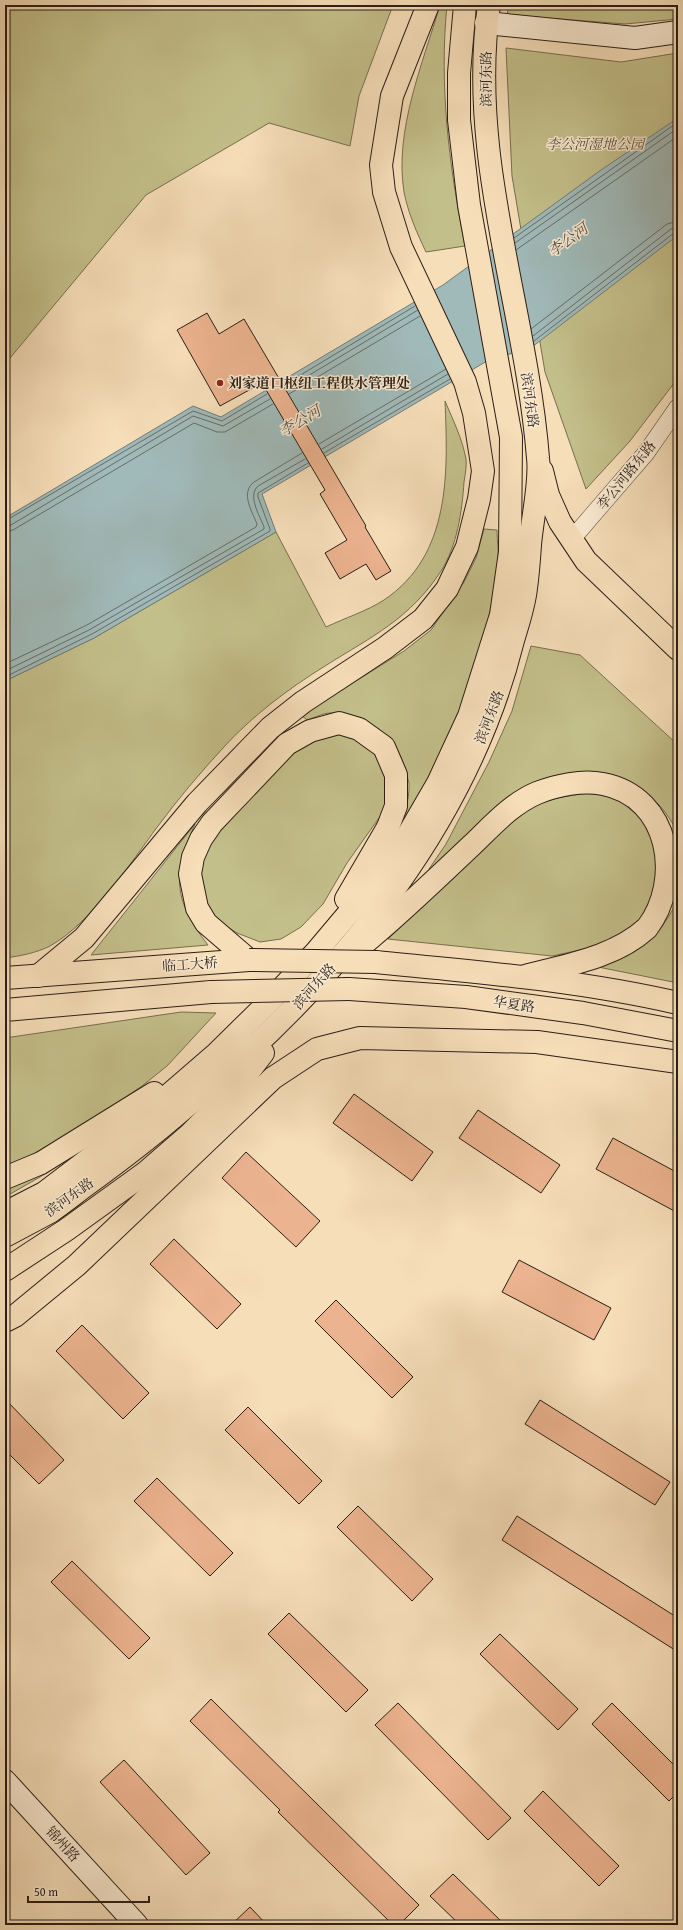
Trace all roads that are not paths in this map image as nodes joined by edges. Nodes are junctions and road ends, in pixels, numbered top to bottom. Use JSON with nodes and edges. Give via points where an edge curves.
{"nodes":[{"id":1,"x":428,"y":5,"type":"edge"},
{"id":2,"x":465,"y":5,"type":"edge"},
{"id":3,"x":488,"y":14,"type":"edge"},
{"id":4,"x":678,"y":32,"type":"edge"},
{"id":5,"x":678,"y":406,"type":"edge"},
{"id":6,"x":539,"y":462,"type":"junction"},
{"id":7,"x":571,"y":540,"type":"junction"},
{"id":8,"x":678,"y":649,"type":"edge"},
{"id":9,"x":316,"y":952,"type":"junction"},
{"id":10,"x":249,"y":960,"type":"junction"},
{"id":11,"x":376,"y":962,"type":"joint"},
{"id":12,"x":38,"y":976,"type":"junction"},
{"id":13,"x":525,"y":976,"type":"junction"},
{"id":14,"x":5,"y":978,"type":"edge"},
{"id":15,"x":320,"y":981,"type":"junction"},
{"id":16,"x":678,"y":1003,"type":"edge"},
{"id":17,"x":5,"y":1010,"type":"edge"},
{"id":18,"x":290,"y":1012,"type":"junction"},
{"id":19,"x":678,"y":1032,"type":"edge"},
{"id":20,"x":216,"y":1054,"type":"junction"},
{"id":21,"x":678,"y":1062,"type":"edge"},
{"id":22,"x":5,"y":1178,"type":"edge"},
{"id":23,"x":5,"y":1213,"type":"edge"},
{"id":24,"x":5,"y":1236,"type":"edge"},
{"id":25,"x":5,"y":1270,"type":"edge"},
{"id":26,"x":5,"y":1321,"type":"edge"},
{"id":27,"x":5,"y":1781,"type":"edge"},
{"id":28,"x":137,"y":1925,"type":"edge"}],
"edges":[{"from":1,"to":12,"type":"main road","via":[[392,96],[380,165],[384,192],[401,247],[465,382],[474,413],[483,471],[467,547],[447,589],[422,619],[385,648],[303,702],[270,728],[197,803],[84,938]]},
{"from":2,"to":9,"type":"main road","name":"滨河东路","via":[[459,73],[460,120],[469,205],[511,437],[510,552],[501,615],[469,716],[438,783],[402,845]]},
{"from":3,"to":4,"type":"street","via":[[635,38]]},
{"from":3,"to":6,"type":"main road","name":"滨河东路","via":[[484,82],[492,189],[527,373]]},
{"from":5,"to":7,"type":"street","name":"李公河路东路","via":[[646,453]]},
{"from":6,"to":7,"type":"main road","via":[[548,495]]},
{"from":6,"to":15,"type":"main road","name":"滨河东路","via":[[526,591],[505,673],[481,742],[444,815],[405,876],[364,930]]},
{"from":7,"to":8,"type":"main road","via":[[586,561]]},
{"from":9,"to":10,"type":"main road","via":[[388,827],[396,806],[396,775],[384,747],[359,729],[339,723],[310,731],[287,744],[212,823],[193,857],[190,874],[197,908],[206,924]]},
{"from":9,"to":20,"type":"main road","name":"滨河东路"},
{"from":10,"to":11,"type":"main road","name":"临工大桥","bridge":true},
{"from":10,"to":12,"type":"main road","name":"临工大桥"},
{"from":11,"to":13,"type":"main road","name":"华夏路"},
{"from":12,"to":14,"type":"main road","name":"临工大桥"},
{"from":13,"to":15,"type":"main road","via":[[604,954],[628,943],[659,916],[668,901],[676,878],[675,857],[660,819],[645,803],[624,791],[604,784],[566,785],[536,794],[503,816],[385,926]]},
{"from":13,"to":16,"type":"main road","name":"华夏路"},
{"from":15,"to":18,"type":"main road","name":"滨河东路"},
{"from":17,"to":19,"type":"main road","name":"华夏路","bridge":true,"via":[[211,992],[349,990],[466,997],[583,1013]]},
{"from":18,"to":24,"type":"main road","name":"滨河东路","via":[[232,1068],[132,1152],[52,1210]]},
{"from":18,"to":25,"type":"main road","via":[[268,1047],[236,1088],[190,1134],[145,1173]]},
{"from":20,"to":22,"type":"main road","via":[[41,1163]]},
{"from":20,"to":23,"type":"main road","name":"滨河东路","via":[[129,1128],[44,1192]]},
{"from":21,"to":26,"type":"main road","via":[[537,1042],[360,1038],[317,1049],[273,1078],[77,1265],[15,1316]]},
{"from":27,"to":28,"type":"street","name":"锦州路"}]}
